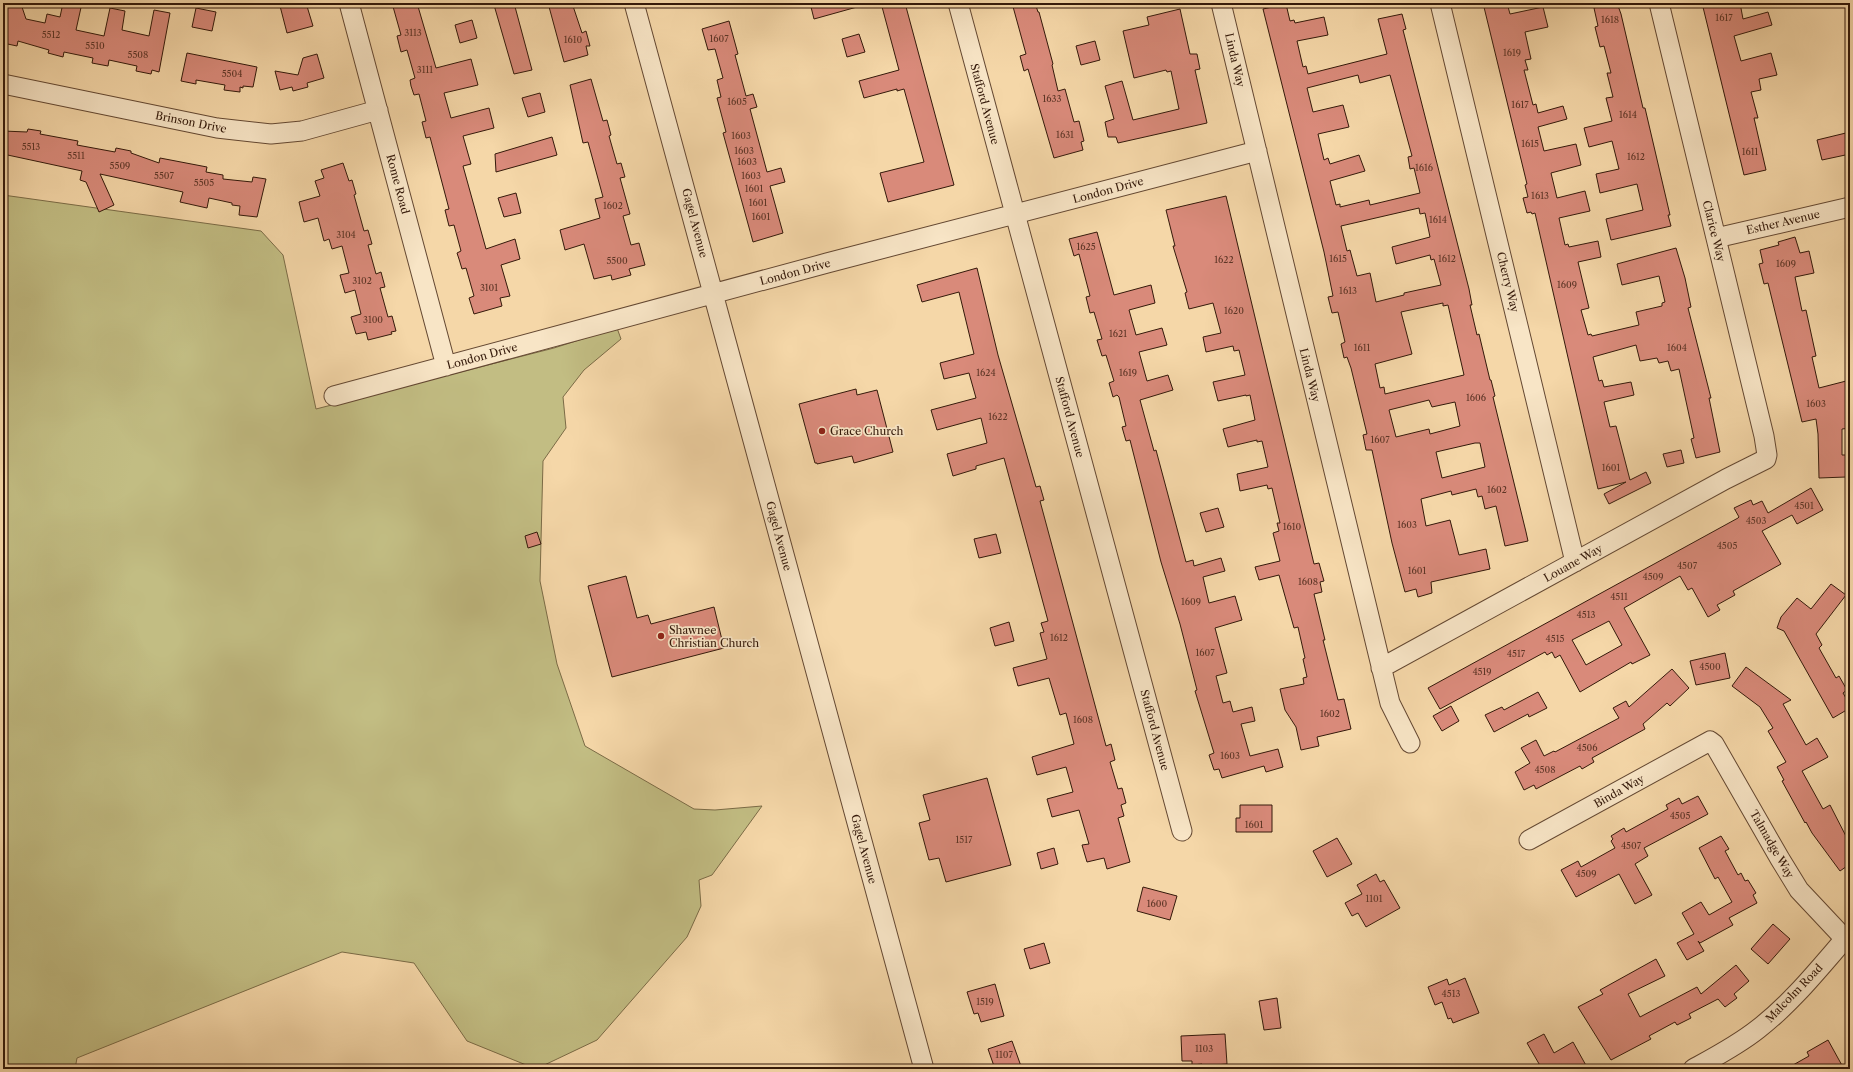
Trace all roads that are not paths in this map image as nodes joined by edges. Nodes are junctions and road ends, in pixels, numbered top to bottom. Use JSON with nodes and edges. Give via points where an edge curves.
{"nodes":[{"id":1,"x":349,"y":3,"type":"edge"},
{"id":2,"x":634,"y":3,"type":"edge"},
{"id":3,"x":958,"y":3,"type":"edge"},
{"id":4,"x":1221,"y":3,"type":"edge"},
{"id":5,"x":1440,"y":3,"type":"edge"},
{"id":6,"x":1659,"y":3,"type":"edge"},
{"id":7,"x":3,"y":84,"type":"edge"},
{"id":8,"x":378,"y":110,"type":"junction"},
{"id":9,"x":1256,"y":151,"type":"junction"},
{"id":10,"x":1850,"y":207,"type":"edge"},
{"id":11,"x":1015,"y":215,"type":"junction"},
{"id":12,"x":1716,"y":238,"type":"junction"},
{"id":13,"x":714,"y":295,"type":"junction"},
{"id":14,"x":446,"y":366,"type":"junction"},
{"id":15,"x":334,"y":396,"type":"dead end"},
{"id":16,"x":1766,"y":460,"type":"joint"},
{"id":17,"x":1575,"y":562,"type":"junction"},
{"id":18,"x":1381,"y":668,"type":"junction"},
{"id":19,"x":1710,"y":741,"type":"joint"},
{"id":20,"x":1410,"y":743,"type":"dead end"},
{"id":21,"x":1182,"y":831,"type":"dead end"},
{"id":22,"x":1529,"y":840,"type":"dead end"},
{"id":23,"x":1847,"y":936,"type":"edge"},
{"id":24,"x":924,"y":1069,"type":"edge"},
{"id":25,"x":1693,"y":1069,"type":"edge"}],
"edges":[{"from":1,"to":8,"type":"street","name":"Rome Road"},
{"from":2,"to":13,"type":"street","name":"Gagel Avenue"},
{"from":3,"to":11,"type":"street","name":"Stafford Avenue"},
{"from":4,"to":9,"type":"street","name":"Linda Way"},
{"from":5,"to":17,"type":"street","name":"Cherry Way"},
{"from":6,"to":12,"type":"street","name":"Clarice Way"},
{"from":7,"to":8,"type":"street","name":"Brinson Drive","via":[[217,128],[271,134],[302,131]]},
{"from":8,"to":14,"type":"street","name":"Rome Road"},
{"from":9,"to":11,"type":"street","name":"London Drive"},
{"from":9,"to":18,"type":"street","name":"Linda Way"},
{"from":10,"to":12,"type":"street","name":"Esther Avenue"},
{"from":11,"to":13,"type":"street","name":"London Drive"},
{"from":11,"to":21,"type":"street","name":"Stafford Avenue"},
{"from":12,"to":16,"type":"street","name":"Clarice Way","via":[[1764,436]]},
{"from":13,"to":14,"type":"street","name":"London Drive"},
{"from":13,"to":24,"type":"street","name":"Gagel Avenue"},
{"from":14,"to":15,"type":"street","name":"London Drive"},
{"from":16,"to":17,"type":"street","name":"Louane Way","via":[[1726,479]]},
{"from":17,"to":18,"type":"street","name":"Louane Way"},
{"from":18,"to":20,"type":"street","name":"Linda Way","via":[[1390,703]]},
{"from":19,"to":22,"type":"street","name":"Binda Way"},
{"from":19,"to":23,"type":"street","name":"Talmadge Way","via":[[1734,777],[1799,890]]},
{"from":23,"to":25,"type":"street","name":"Malcolm Road","via":[[1781,1009],[1734,1046]]}]}
